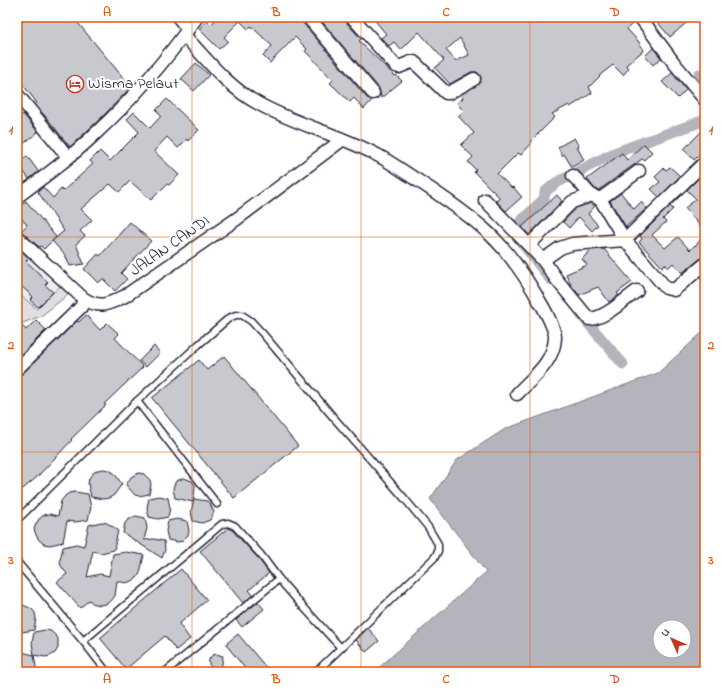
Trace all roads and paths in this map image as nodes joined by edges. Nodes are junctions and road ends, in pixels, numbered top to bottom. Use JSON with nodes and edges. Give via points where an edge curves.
{"nodes":[{"id":1,"x":178,"y":17,"type":"edge"},
{"id":2,"x":197,"y":17,"type":"edge"},
{"id":3,"x":308,"y":17,"type":"edge"},
{"id":4,"x":352,"y":17,"type":"edge"},
{"id":5,"x":640,"y":17,"type":"edge"},
{"id":6,"x":186,"y":32,"type":"junction"},
{"id":7,"x":474,"y":79,"type":"dead end"},
{"id":8,"x":373,"y":93,"type":"dead end"},
{"id":9,"x":17,"y":94,"type":"edge"},
{"id":10,"x":705,"y":100,"type":"edge"},
{"id":11,"x":342,"y":140,"type":"junction"},
{"id":12,"x":68,"y":157,"type":"junction"},
{"id":13,"x":705,"y":162,"type":"edge"},
{"id":14,"x":639,"y":171,"type":"dead end"},
{"id":15,"x":573,"y":176,"type":"dead end"},
{"id":16,"x":17,"y":197,"type":"edge"},
{"id":17,"x":595,"y":197,"type":"junction"},
{"id":18,"x":485,"y":200,"type":"dead end"},
{"id":19,"x":17,"y":237,"type":"edge"},
{"id":20,"x":625,"y":240,"type":"junction"},
{"id":21,"x":529,"y":245,"type":"junction"},
{"id":22,"x":543,"y":260,"type":"junction"},
{"id":23,"x":705,"y":264,"type":"edge"},
{"id":24,"x":637,"y":292,"type":"dead end"},
{"id":25,"x":84,"y":299,"type":"junction"},
{"id":26,"x":17,"y":369,"type":"edge"},
{"id":27,"x":516,"y":394,"type":"dead end"},
{"id":28,"x":137,"y":401,"type":"junction"},
{"id":29,"x":217,"y":504,"type":"dead end"},
{"id":30,"x":17,"y":520,"type":"edge"},
{"id":31,"x":17,"y":562,"type":"edge"},
{"id":32,"x":279,"y":579,"type":"junction"},
{"id":33,"x":83,"y":641,"type":"junction"},
{"id":34,"x":341,"y":648,"type":"junction"},
{"id":35,"x":105,"y":670,"type":"edge"},
{"id":36,"x":97,"y":672,"type":"edge"},
{"id":37,"x":165,"y":672,"type":"edge"},
{"id":38,"x":316,"y":672,"type":"edge"}],
"edges":[{"from":1,"to":6,"type":"street"},
{"from":2,"to":6,"type":"street"},
{"from":3,"to":8,"type":"street"},
{"from":4,"to":7,"type":"street","via":[[396,66],[399,68],[414,62],[446,93]]},
{"from":5,"to":10,"type":"street","via":[[674,64]]},
{"from":6,"to":11,"type":"street","via":[[213,68],[246,96],[260,105]]},
{"from":6,"to":12,"type":"street","via":[[124,105],[95,135]]},
{"from":9,"to":12,"type":"street"},
{"from":11,"to":25,"type":"street","name":"JALAN CANDI","via":[[238,218],[126,296],[104,305],[93,305]]},
{"from":11,"to":27,"type":"street","via":[[379,156],[452,203],[484,229],[527,280],[545,310],[556,337],[550,356]]},
{"from":12,"to":16,"type":"street"},
{"from":13,"to":20,"type":"street"},
{"from":14,"to":17,"type":"street"},
{"from":15,"to":17,"type":"street"},
{"from":17,"to":20,"type":"street"},
{"from":17,"to":21,"type":"street","via":[[572,202]]},
{"from":18,"to":21,"type":"street"},
{"from":19,"to":25,"type":"street","name":"JALAN CANDI"},
{"from":20,"to":22,"type":"street","via":[[572,244],[560,248]]},
{"from":20,"to":23,"type":"street","via":[[669,290],[674,290]]},
{"from":21,"to":22,"type":"street"},
{"from":22,"to":24,"type":"street","via":[[589,319],[602,316]]},
{"from":25,"to":26,"type":"street","via":[[81,307]]},
{"from":28,"to":29,"type":"lane"},
{"from":28,"to":30,"type":"lane"},
{"from":28,"to":34,"type":"lane","via":[[229,318],[242,315],[263,334],[405,499],[438,544],[438,552]]},
{"from":31,"to":33,"type":"lane"},
{"from":32,"to":33,"type":"lane","via":[[235,526],[222,524]]},
{"from":32,"to":34,"type":"lane"},
{"from":32,"to":37,"type":"lane"},
{"from":33,"to":35,"type":"lane"},
{"from":34,"to":38,"type":"lane"},
{"from":35,"to":36,"type":"lane"}]}
